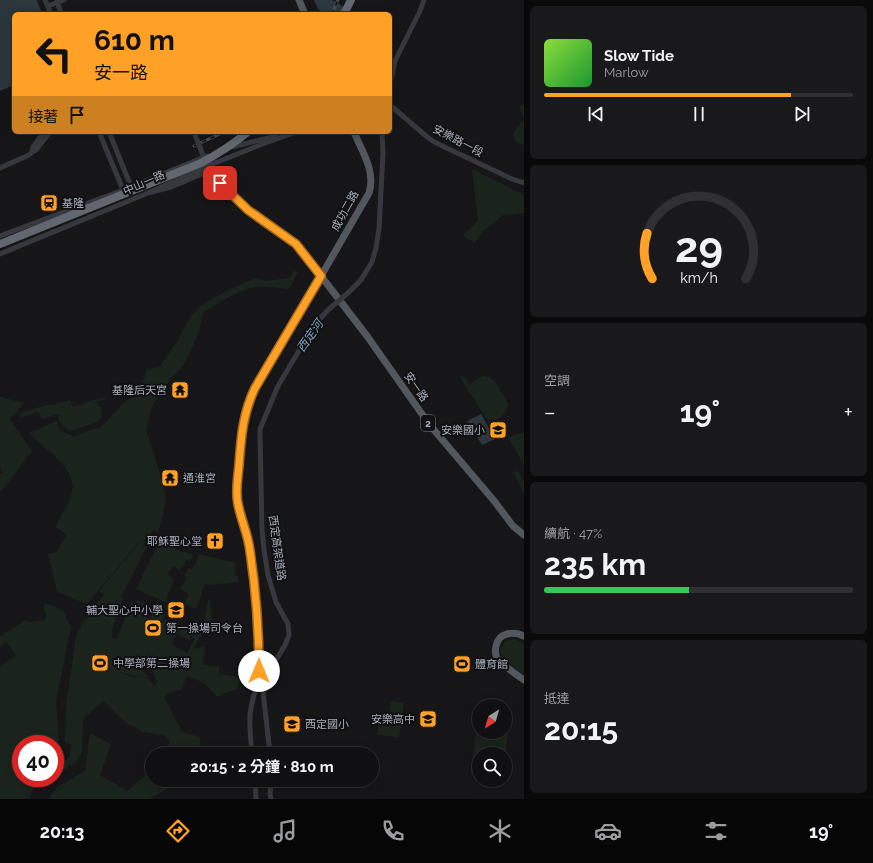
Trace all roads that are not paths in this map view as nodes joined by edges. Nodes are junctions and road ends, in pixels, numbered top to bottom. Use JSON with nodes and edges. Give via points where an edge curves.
{"nodes":[{"id":1,"x":64,"y":0,"type":"edge"},
{"id":2,"x":299,"y":0,"type":"edge"},
{"id":3,"x":346,"y":0,"type":"edge"},
{"id":4,"x":351,"y":0,"type":"edge"},
{"id":5,"x":424,"y":0,"type":"edge"},
{"id":6,"x":57,"y":1,"type":"edge"},
{"id":7,"x":47,"y":3,"type":"edge"},
{"id":8,"x":60,"y":12,"type":"edge"},
{"id":9,"x":304,"y":12,"type":"edge"},
{"id":10,"x":343,"y":12,"type":"edge"},
{"id":11,"x":343,"y":12,"type":"edge"},
{"id":12,"x":392,"y":75,"type":"edge"},
{"id":13,"x":392,"y":107,"type":"edge"},
{"id":14,"x":43,"y":134,"type":"edge"},
{"id":15,"x":48,"y":134,"type":"edge"},
{"id":16,"x":100,"y":134,"type":"edge"},
{"id":17,"x":109,"y":134,"type":"edge"},
{"id":18,"x":195,"y":134,"type":"edge"},
{"id":19,"x":245,"y":134,"type":"edge"},
{"id":20,"x":286,"y":134,"type":"edge"},
{"id":21,"x":290,"y":134,"type":"edge"},
{"id":22,"x":355,"y":134,"type":"edge"},
{"id":23,"x":382,"y":134,"type":"edge"},
{"id":24,"x":32,"y":152,"type":"junction"},
{"id":25,"x":0,"y":168,"type":"edge"},
{"id":26,"x":209,"y":171,"type":"junction"},
{"id":27,"x":524,"y":183,"type":"edge"},
{"id":28,"x":131,"y":187,"type":"junction"},
{"id":29,"x":123,"y":190,"type":"junction"},
{"id":30,"x":148,"y":193,"type":"junction"},
{"id":31,"x":135,"y":198,"type":"junction"},
{"id":32,"x":127,"y":201,"type":"junction"},
{"id":33,"x":0,"y":236,"type":"edge"},
{"id":34,"x":0,"y":244,"type":"edge"},
{"id":35,"x":0,"y":254,"type":"edge"},
{"id":36,"x":321,"y":276,"type":"junction"},
{"id":37,"x":524,"y":535,"type":"edge"},
{"id":38,"x":524,"y":636,"type":"edge"},
{"id":39,"x":524,"y":680,"type":"edge"},
{"id":40,"x":252,"y":747,"type":"edge"},
{"id":41,"x":269,"y":747,"type":"edge"},
{"id":42,"x":255,"y":787,"type":"edge"},
{"id":43,"x":271,"y":787,"type":"edge"},
{"id":44,"x":256,"y":799,"type":"edge"},
{"id":45,"x":271,"y":799,"type":"edge"}],
"edges":[{"from":1,"to":6,"type":"street"},
{"from":2,"to":9,"type":"main road"},
{"from":3,"to":10,"type":"highway"},
{"from":4,"to":11,"type":"highway"},
{"from":5,"to":12,"type":"street","via":[[395,61]]},
{"from":6,"to":7,"type":"street"},
{"from":6,"to":8,"type":"street"},
{"from":13,"to":27,"type":"street","name":"安樂路一段","via":[[434,142]]},
{"from":14,"to":24,"type":"street"},
{"from":15,"to":24,"type":"street"},
{"from":16,"to":29,"type":"street"},
{"from":17,"to":28,"type":"street"},
{"from":18,"to":26,"type":"street","bridge":true},
{"from":19,"to":34,"type":"highway","bridge":true,"via":[[201,163]]},
{"from":20,"to":28,"type":"street","name":"中山一路","via":[[225,148]]},
{"from":21,"to":30,"type":"street","name":"中山一路","via":[[210,165]]},
{"from":22,"to":36,"type":"main road","name":"成功二路","via":[[370,168],[370,188]]},
{"from":23,"to":41,"type":"street","name":"西定高架道路","bridge":true,"via":[[379,229],[372,262],[361,280],[316,323],[278,386],[260,429],[264,550],[268,575],[276,602],[288,624],[289,635],[265,679],[263,689]]},
{"from":24,"to":25,"type":"street"},
{"from":26,"to":30,"type":"street","via":[[171,187]]},
{"from":26,"to":36,"type":"street","name":"安一路","via":[[248,210],[296,244]]},
{"from":28,"to":29,"type":"street","name":"中山一路"},
{"from":28,"to":31,"type":"street"},
{"from":29,"to":32,"type":"street"},
{"from":29,"to":33,"type":"street","name":"中山一路"},
{"from":30,"to":31,"type":"street","name":"中山一路"},
{"from":31,"to":32,"type":"street","name":"中山一路"},
{"from":32,"to":35,"type":"street","name":"中山一路"},
{"from":36,"to":37,"type":"main road","name":"安一路","number":"2","via":[[429,424],[513,526]]},
{"from":36,"to":40,"type":"street","via":[[255,388],[245,415],[241,438],[236,490],[253,569],[259,640],[257,688],[250,709]]},
{"from":38,"to":39,"type":"main road","via":[[515,633],[504,634],[496,643],[495,650],[500,662]]},
{"from":42,"to":44,"type":"street"},
{"from":43,"to":45,"type":"street"}]}
